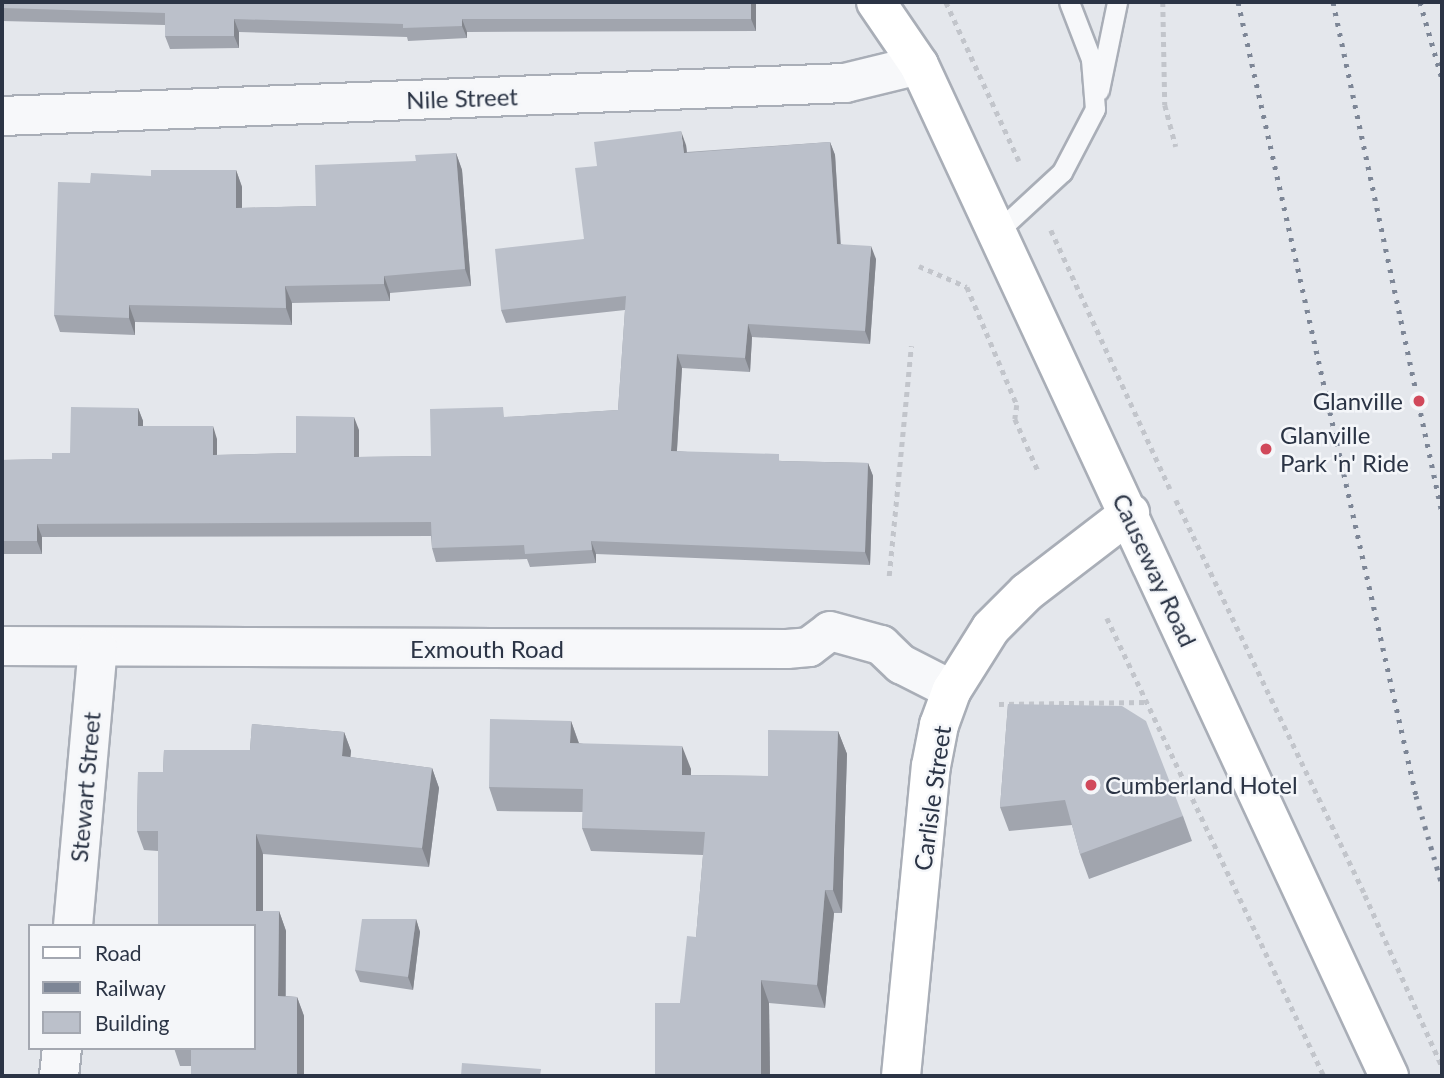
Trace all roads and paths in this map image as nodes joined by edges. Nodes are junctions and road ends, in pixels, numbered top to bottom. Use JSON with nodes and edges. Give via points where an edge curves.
{"nodes":[{"id":1,"x":876,"y":2,"type":"edge"},
{"id":2,"x":906,"y":2,"type":"edge"},
{"id":3,"x":946,"y":2,"type":"edge"},
{"id":4,"x":1069,"y":2,"type":"edge"},
{"id":5,"x":1117,"y":2,"type":"edge"},
{"id":6,"x":1163,"y":2,"type":"edge"},
{"id":7,"x":919,"y":65,"type":"junction"},
{"id":8,"x":1096,"y":109,"type":"junction"},
{"id":9,"x":2,"y":116,"type":"edge"},
{"id":10,"x":1012,"y":144,"type":"dead end"},
{"id":11,"x":1176,"y":147,"type":"dead end"},
{"id":12,"x":998,"y":231,"type":"junction"},
{"id":13,"x":919,"y":266,"type":"dead end"},
{"id":14,"x":1075,"y":281,"type":"dead end"},
{"id":15,"x":911,"y":346,"type":"dead end"},
{"id":16,"x":1039,"y":473,"type":"dead end"},
{"id":17,"x":1130,"y":513,"type":"junction"},
{"id":18,"x":889,"y":576,"type":"dead end"},
{"id":19,"x":1107,"y":618,"type":"dead end"},
{"id":20,"x":2,"y":646,"type":"edge"},
{"id":21,"x":98,"y":648,"type":"junction"},
{"id":22,"x":952,"y":690,"type":"junction"},
{"id":23,"x":1146,"y":702,"type":"junction"},
{"id":24,"x":999,"y":704,"type":"dead end"},
{"id":25,"x":73,"y":924,"type":"edge"},
{"id":26,"x":62,"y":1050,"type":"edge"},
{"id":27,"x":1442,"y":1066,"type":"edge"},
{"id":28,"x":59,"y":1076,"type":"edge"},
{"id":29,"x":901,"y":1076,"type":"edge"},
{"id":30,"x":1324,"y":1076,"type":"edge"},
{"id":31,"x":1388,"y":1076,"type":"edge"}],
"edges":[{"from":1,"to":7,"type":"main road","name":"Causeway Road"},
{"from":2,"to":7,"type":"main road","name":"Causeway Road"},
{"from":3,"to":10,"type":"path"},
{"from":4,"to":8,"type":"lane","via":[[1091,59]]},
{"from":5,"to":8,"type":"lane"},
{"from":6,"to":11,"type":"path","via":[[1165,105]]},
{"from":7,"to":9,"type":"street","name":"Nile Street","via":[[845,83]]},
{"from":7,"to":12,"type":"main road","name":"Causeway Road"},
{"from":8,"to":12,"type":"lane","via":[[1062,172]]},
{"from":12,"to":17,"type":"main road","name":"Causeway Road"},
{"from":13,"to":16,"type":"path","via":[[967,287],[1017,405],[1015,419]]},
{"from":14,"to":27,"type":"path"},
{"from":15,"to":18,"type":"path"},
{"from":17,"to":22,"type":"main road","name":"Carlisle Street","via":[[1018,601],[992,628]]},
{"from":17,"to":31,"type":"main road","name":"Causeway Road"},
{"from":19,"to":23,"type":"path"},
{"from":20,"to":21,"type":"street","name":"Exmouth Road"},
{"from":21,"to":22,"type":"street","name":"Exmouth Road","via":[[787,649],[809,647],[830,632],[881,645],[901,663]]},
{"from":21,"to":25,"type":"street","name":"Stewart Street"},
{"from":22,"to":29,"type":"main road","name":"Carlisle Street","via":[[931,766]]},
{"from":23,"to":24,"type":"path"},
{"from":23,"to":30,"type":"path"},
{"from":26,"to":28,"type":"street"}]}
